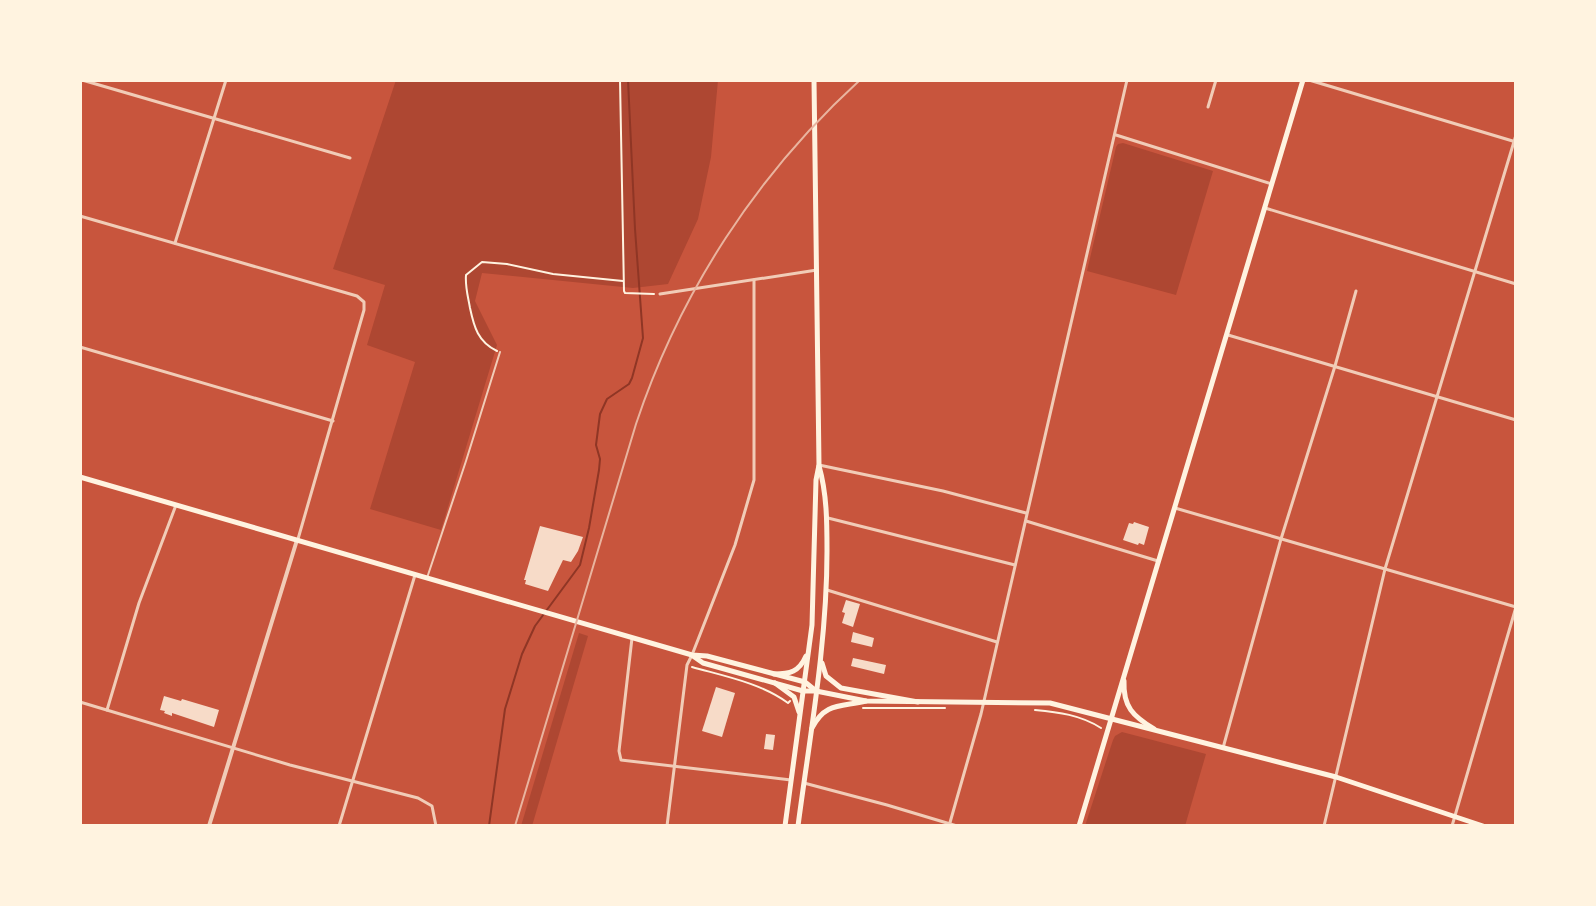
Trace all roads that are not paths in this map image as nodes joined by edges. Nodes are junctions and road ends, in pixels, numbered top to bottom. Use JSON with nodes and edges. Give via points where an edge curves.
{"nodes":[{"id":1,"x":82,"y":80,"type":"edge"},
{"id":2,"x":226,"y":80,"type":"edge"},
{"id":3,"x":814,"y":80,"type":"edge"},
{"id":4,"x":1127,"y":80,"type":"edge"},
{"id":5,"x":1216,"y":80,"type":"edge"},
{"id":6,"x":1306,"y":80,"type":"edge"},
{"id":7,"x":1208,"y":107,"type":"dead end"},
{"id":8,"x":213,"y":119,"type":"junction"},
{"id":9,"x":1116,"y":135,"type":"junction"},
{"id":10,"x":1516,"y":135,"type":"edge"},
{"id":11,"x":1515,"y":142,"type":"edge"},
{"id":12,"x":350,"y":158,"type":"dead end"},
{"id":13,"x":1272,"y":184,"type":"junction"},
{"id":14,"x":1265,"y":208,"type":"junction"},
{"id":15,"x":80,"y":216,"type":"edge"},
{"id":16,"x":175,"y":243,"type":"junction"},
{"id":17,"x":817,"y":270,"type":"junction"},
{"id":18,"x":1475,"y":272,"type":"junction"},
{"id":19,"x":754,"y":280,"type":"junction"},
{"id":20,"x":1516,"y":284,"type":"edge"},
{"id":21,"x":1356,"y":291,"type":"dead end"},
{"id":22,"x":660,"y":294,"type":"road end"},
{"id":23,"x":1227,"y":334,"type":"junction"},
{"id":24,"x":80,"y":347,"type":"edge"},
{"id":25,"x":500,"y":352,"type":"road end"},
{"id":26,"x":1335,"y":366,"type":"junction"},
{"id":27,"x":1437,"y":397,"type":"junction"},
{"id":28,"x":1516,"y":420,"type":"edge"},
{"id":29,"x":333,"y":421,"type":"junction"},
{"id":30,"x":819,"y":465,"type":"junction"},
{"id":31,"x":80,"y":477,"type":"edge"},
{"id":32,"x":177,"y":504,"type":"junction"},
{"id":33,"x":1175,"y":508,"type":"junction"},
{"id":34,"x":1027,"y":513,"type":"junction"},
{"id":35,"x":827,"y":518,"type":"junction"},
{"id":36,"x":1026,"y":521,"type":"junction"},
{"id":37,"x":1281,"y":539,"type":"junction"},
{"id":38,"x":297,"y":540,"type":"junction"},
{"id":39,"x":1158,"y":561,"type":"junction"},
{"id":40,"x":1015,"y":565,"type":"junction"},
{"id":41,"x":1385,"y":569,"type":"junction"},
{"id":42,"x":415,"y":575,"type":"junction"},
{"id":43,"x":427,"y":579,"type":"junction"},
{"id":44,"x":827,"y":590,"type":"junction"},
{"id":45,"x":1516,"y":607,"type":"edge"},
{"id":46,"x":632,"y":638,"type":"junction"},
{"id":47,"x":997,"y":642,"type":"junction"},
{"id":48,"x":808,"y":651,"type":"junction"},
{"id":49,"x":692,"y":655,"type":"junction"},
{"id":50,"x":820,"y":656,"type":"junction"},
{"id":51,"x":774,"y":674,"type":"junction"},
{"id":52,"x":1124,"y":674,"type":"junction"},
{"id":53,"x":805,"y":682,"type":"junction"},
{"id":54,"x":775,"y":683,"type":"junction"},
{"id":55,"x":803,"y":691,"type":"junction"},
{"id":56,"x":816,"y":691,"type":"junction"},
{"id":57,"x":866,"y":701,"type":"junction"},
{"id":58,"x":80,"y":702,"type":"edge"},
{"id":59,"x":918,"y":702,"type":"junction"},
{"id":60,"x":984,"y":703,"type":"junction"},
{"id":61,"x":107,"y":710,"type":"junction"},
{"id":62,"x":800,"y":718,"type":"junction"},
{"id":63,"x":1110,"y":720,"type":"junction"},
{"id":64,"x":1159,"y":732,"type":"junction"},
{"id":65,"x":810,"y":733,"type":"junction"},
{"id":66,"x":234,"y":747,"type":"junction"},
{"id":67,"x":1223,"y":748,"type":"junction"},
{"id":68,"x":674,"y":766,"type":"junction"},
{"id":69,"x":1336,"y":777,"type":"junction"},
{"id":70,"x":791,"y":780,"type":"junction"},
{"id":71,"x":352,"y":782,"type":"junction"},
{"id":72,"x":804,"y":783,"type":"junction"},
{"id":73,"x":1455,"y":816,"type":"junction"},
{"id":74,"x":950,"y":825,"type":"edge"},
{"id":75,"x":209,"y":826,"type":"edge"},
{"id":76,"x":339,"y":826,"type":"edge"},
{"id":77,"x":436,"y":826,"type":"edge"},
{"id":78,"x":667,"y":826,"type":"edge"},
{"id":79,"x":785,"y":826,"type":"edge"},
{"id":80,"x":798,"y":826,"type":"edge"},
{"id":81,"x":957,"y":826,"type":"edge"},
{"id":82,"x":1079,"y":826,"type":"edge"},
{"id":83,"x":1324,"y":826,"type":"edge"},
{"id":84,"x":1452,"y":826,"type":"edge"},
{"id":85,"x":1483,"y":826,"type":"edge"}],
"edges":[{"from":1,"to":8,"type":"street"},
{"from":2,"to":8,"type":"street"},
{"from":3,"to":17,"type":"main road"},
{"from":4,"to":9,"type":"street"},
{"from":5,"to":7,"type":"street"},
{"from":6,"to":11,"type":"street"},
{"from":6,"to":13,"type":"main road"},
{"from":8,"to":12,"type":"street"},
{"from":8,"to":16,"type":"street"},
{"from":9,"to":13,"type":"street"},
{"from":9,"to":34,"type":"street"},
{"from":10,"to":11,"type":"street"},
{"from":11,"to":18,"type":"street"},
{"from":13,"to":14,"type":"main road"},
{"from":14,"to":18,"type":"street"},
{"from":14,"to":23,"type":"main road"},
{"from":15,"to":16,"type":"street"},
{"from":16,"to":29,"type":"street","via":[[364,302]]},
{"from":17,"to":19,"type":"street"},
{"from":17,"to":30,"type":"main road"},
{"from":18,"to":20,"type":"street"},
{"from":18,"to":27,"type":"street"},
{"from":19,"to":22,"type":"street"},
{"from":19,"to":49,"type":"street","via":[[754,480]]},
{"from":21,"to":26,"type":"street"},
{"from":23,"to":26,"type":"street"},
{"from":23,"to":33,"type":"main road"},
{"from":24,"to":29,"type":"street"},
{"from":25,"to":43,"type":"lane"},
{"from":26,"to":27,"type":"street"},
{"from":26,"to":37,"type":"street"},
{"from":27,"to":28,"type":"street"},
{"from":27,"to":41,"type":"street"},
{"from":29,"to":38,"type":"street"},
{"from":30,"to":34,"type":"street"},
{"from":30,"to":35,"type":"main road"},
{"from":30,"to":48,"type":"main road"},
{"from":31,"to":32,"type":"main road"},
{"from":32,"to":38,"type":"main road"},
{"from":32,"to":61,"type":"street","via":[[139,603]]},
{"from":33,"to":37,"type":"street"},
{"from":33,"to":39,"type":"main road"},
{"from":34,"to":36,"type":"street"},
{"from":35,"to":40,"type":"street"},
{"from":35,"to":44,"type":"main road"},
{"from":36,"to":39,"type":"street"},
{"from":36,"to":40,"type":"street"},
{"from":37,"to":41,"type":"street"},
{"from":37,"to":67,"type":"street"},
{"from":38,"to":42,"type":"main road"},
{"from":38,"to":66,"type":"street"},
{"from":39,"to":52,"type":"main road"},
{"from":40,"to":47,"type":"street"},
{"from":41,"to":45,"type":"street"},
{"from":41,"to":69,"type":"street"},
{"from":42,"to":43,"type":"main road"},
{"from":42,"to":71,"type":"street"},
{"from":43,"to":46,"type":"main road"},
{"from":44,"to":47,"type":"street"},
{"from":44,"to":50,"type":"main road"},
{"from":45,"to":73,"type":"street"},
{"from":46,"to":49,"type":"main road"},
{"from":46,"to":68,"type":"street","via":[[621,760]]},
{"from":47,"to":60,"type":"street"},
{"from":48,"to":51,"type":"main road","via":[[797,670]]},
{"from":48,"to":53,"type":"main road"},
{"from":49,"to":51,"type":"main road"},
{"from":49,"to":54,"type":"main road","via":[[703,663]]},
{"from":49,"to":68,"type":"street"},
{"from":50,"to":56,"type":"main road"},
{"from":50,"to":59,"type":"main road","via":[[826,676],[841,688]]},
{"from":51,"to":53,"type":"main road"},
{"from":52,"to":63,"type":"main road"},
{"from":52,"to":64,"type":"main road","via":[[1126,703]]},
{"from":53,"to":55,"type":"main road"},
{"from":53,"to":56,"type":"main road"},
{"from":54,"to":55,"type":"main road"},
{"from":54,"to":62,"type":"main road","via":[[795,699]]},
{"from":55,"to":56,"type":"main road"},
{"from":55,"to":62,"type":"main road"},
{"from":56,"to":57,"type":"main road"},
{"from":56,"to":65,"type":"main road"},
{"from":57,"to":59,"type":"main road"},
{"from":57,"to":65,"type":"main road","via":[[824,711]]},
{"from":58,"to":61,"type":"street"},
{"from":59,"to":60,"type":"main road"},
{"from":60,"to":63,"type":"main road","via":[[1050,703]]},
{"from":60,"to":74,"type":"street"},
{"from":61,"to":66,"type":"street"},
{"from":62,"to":70,"type":"main road"},
{"from":63,"to":64,"type":"main road"},
{"from":63,"to":82,"type":"main road"},
{"from":64,"to":67,"type":"main road"},
{"from":65,"to":72,"type":"main road"},
{"from":66,"to":71,"type":"street"},
{"from":66,"to":75,"type":"street"},
{"from":67,"to":69,"type":"main road"},
{"from":68,"to":70,"type":"street"},
{"from":68,"to":78,"type":"street"},
{"from":69,"to":73,"type":"main road"},
{"from":69,"to":83,"type":"street"},
{"from":70,"to":79,"type":"main road"},
{"from":71,"to":76,"type":"street"},
{"from":71,"to":77,"type":"street","via":[[427,802]]},
{"from":72,"to":74,"type":"street"},
{"from":72,"to":80,"type":"main road"},
{"from":73,"to":84,"type":"street"},
{"from":73,"to":85,"type":"main road"},
{"from":74,"to":81,"type":"street"}]}
